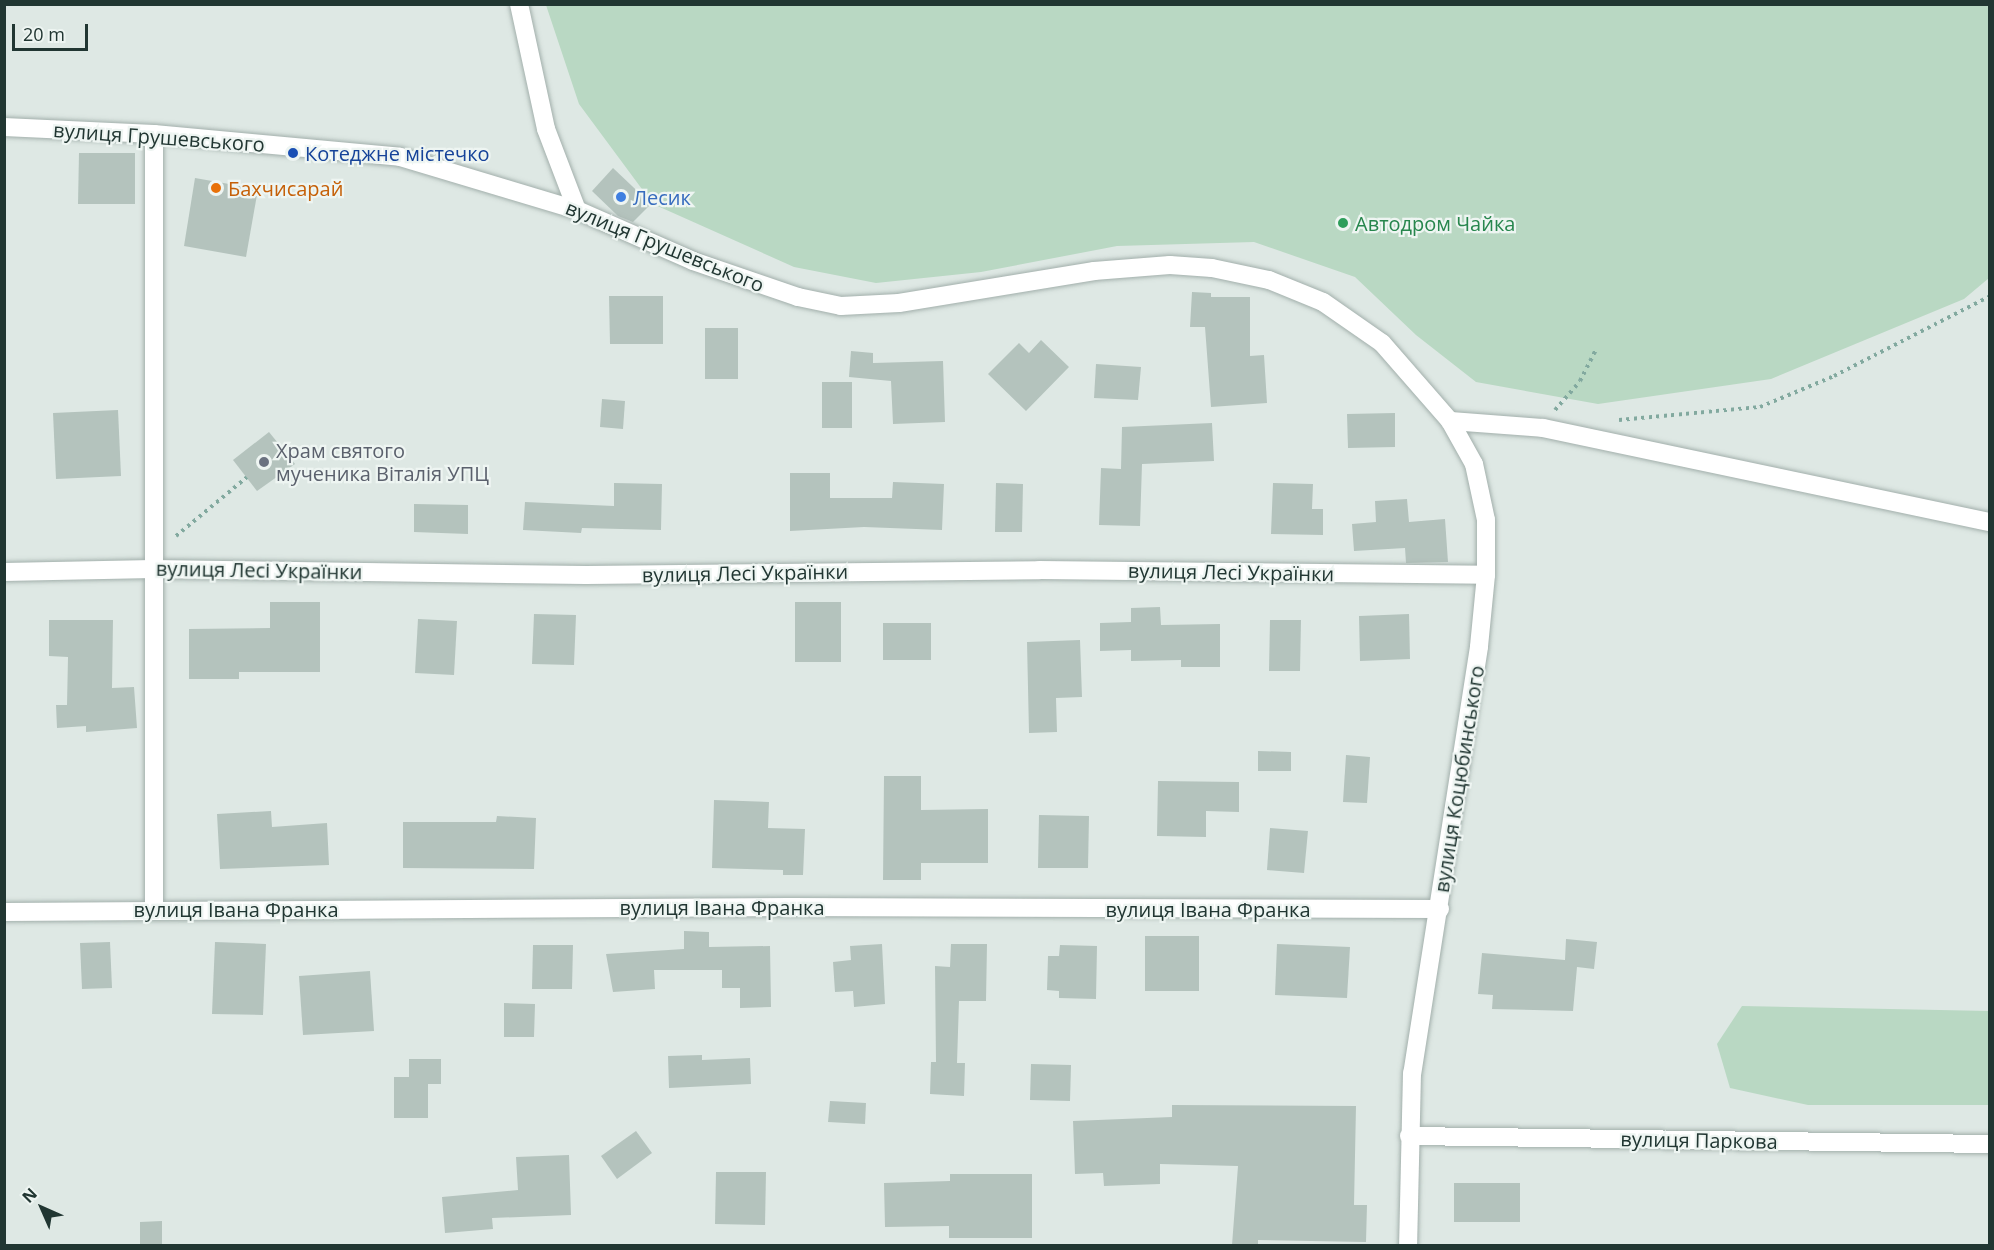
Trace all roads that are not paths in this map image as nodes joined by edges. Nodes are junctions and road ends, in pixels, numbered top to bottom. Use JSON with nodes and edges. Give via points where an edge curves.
{"nodes":[{"id":1,"x":519,"y":4,"type":"edge"},
{"id":2,"x":4,"y":127,"type":"edge"},
{"id":3,"x":154,"y":134,"type":"junction"},
{"id":4,"x":577,"y":210,"type":"junction"},
{"id":5,"x":1382,"y":343,"type":"joint"},
{"id":6,"x":1450,"y":421,"type":"junction"},
{"id":7,"x":1989,"y":522,"type":"edge"},
{"id":8,"x":153,"y":569,"type":"junction"},
{"id":9,"x":4,"y":572,"type":"edge"},
{"id":10,"x":1486,"y":575,"type":"junction"},
{"id":11,"x":1440,"y":909,"type":"junction"},
{"id":12,"x":154,"y":910,"type":"junction"},
{"id":13,"x":4,"y":912,"type":"edge"},
{"id":14,"x":1409,"y":1136,"type":"junction"},
{"id":15,"x":1989,"y":1144,"type":"edge"},
{"id":16,"x":1408,"y":1245,"type":"edge"}],
"edges":[{"from":1,"to":4,"type":"street","via":[[546,129]]},
{"from":2,"to":3,"type":"street","name":"вулиця Грушевського"},
{"from":3,"to":4,"type":"street","name":"вулиця Грушевського","via":[[400,157]]},
{"from":3,"to":8,"type":"street"},
{"from":4,"to":5,"type":"street","name":"вулиця Грушевського","via":[[693,261],[798,297],[841,306],[899,303],[1094,271],[1170,265],[1212,268],[1269,280],[1323,302]]},
{"from":5,"to":6,"type":"street","name":"вулиця Коцюбинського"},
{"from":6,"to":7,"type":"street","via":[[1543,428]]},
{"from":6,"to":10,"type":"street","name":"вулиця Коцюбинського","via":[[1474,464],[1486,520]]},
{"from":8,"to":9,"type":"street","name":"вулиця Лесі Українки"},
{"from":8,"to":10,"type":"street","name":"вулиця Лесі Українки","via":[[586,575],[1039,570]]},
{"from":8,"to":12,"type":"street"},
{"from":10,"to":11,"type":"street","name":"вулиця Коцюбинського"},
{"from":11,"to":12,"type":"street","name":"вулиця Івана Франка"},
{"from":11,"to":14,"type":"street","name":"вулиця Коцюбинського","via":[[1412,1073]]},
{"from":12,"to":13,"type":"street","name":"вулиця Івана Франка"},
{"from":14,"to":15,"type":"street","name":"вулиця Паркова"},
{"from":14,"to":16,"type":"street","name":"вулиця Коцюбинського"}]}
